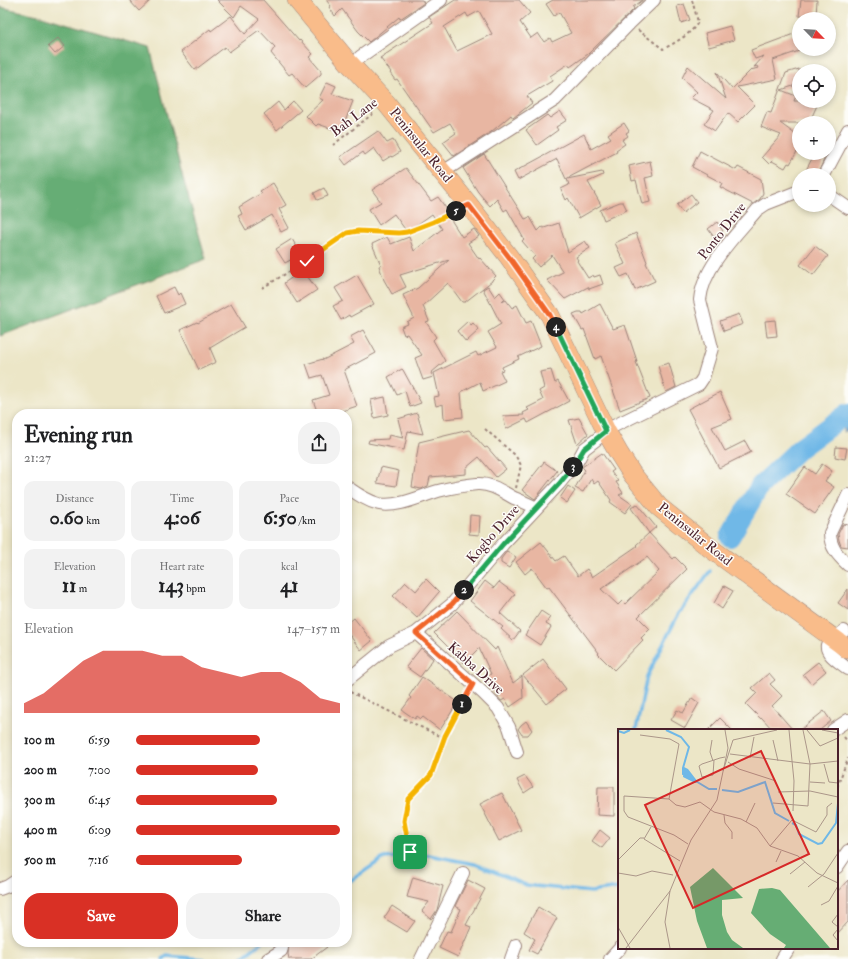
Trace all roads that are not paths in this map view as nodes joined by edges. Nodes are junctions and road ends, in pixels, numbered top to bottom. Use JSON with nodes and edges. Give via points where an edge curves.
{"nodes":[{"id":1,"x":297,"y":0,"type":"edge"},
{"id":2,"x":310,"y":0,"type":"edge"},
{"id":3,"x":441,"y":0,"type":"edge"},
{"id":4,"x":654,"y":0,"type":"edge"},
{"id":5,"x":360,"y":57,"type":"junction"},
{"id":6,"x":848,"y":130,"type":"edge"},
{"id":7,"x":449,"y":168,"type":"junction"},
{"id":8,"x":828,"y":168,"type":"edge"},
{"id":9,"x":792,"y":194,"type":"edge"},
{"id":10,"x":836,"y":200,"type":"edge"},
{"id":11,"x":848,"y":208,"type":"edge"},
{"id":12,"x":610,"y":428,"type":"junction"},
{"id":13,"x":352,"y":490,"type":"edge"},
{"id":14,"x":848,"y":495,"type":"edge"},
{"id":15,"x":536,"y":508,"type":"junction"},
{"id":16,"x":848,"y":564,"type":"edge"},
{"id":17,"x":416,"y":633,"type":"junction"},
{"id":18,"x":844,"y":639,"type":"edge"},
{"id":19,"x":848,"y":669,"type":"edge"},
{"id":20,"x":352,"y":676,"type":"edge"},
{"id":21,"x":848,"y":720,"type":"edge"},
{"id":22,"x":834,"y":729,"type":"edge"},
{"id":23,"x":517,"y":752,"type":"dead end"},
{"id":24,"x":464,"y":873,"type":"dead end"},
{"id":25,"x":12,"y":883,"type":"edge"},
{"id":26,"x":0,"y":889,"type":"edge"},
{"id":27,"x":516,"y":945,"type":"dead end"},
{"id":28,"x":282,"y":947,"type":"edge"},
{"id":29,"x":619,"y":949,"type":"edge"},
{"id":30,"x":787,"y":949,"type":"edge"},
{"id":31,"x":268,"y":959,"type":"edge"},
{"id":32,"x":421,"y":959,"type":"edge"},
{"id":33,"x":511,"y":959,"type":"edge"},
{"id":34,"x":610,"y":959,"type":"edge"},
{"id":35,"x":782,"y":959,"type":"edge"}],
"edges":[{"from":1,"to":12,"type":"main road","name":"Peninsular Road","via":[[387,104],[509,257],[550,315]]},
{"from":2,"to":5,"type":"main road","name":"Peninsular Road"},
{"from":3,"to":5,"type":"street"},
{"from":4,"to":7,"type":"street","via":[[555,100]]},
{"from":5,"to":7,"type":"main road","name":"Peninsular Road"},
{"from":6,"to":8,"type":"street"},
{"from":7,"to":12,"type":"main road","name":"Peninsular Road","via":[[558,309]]},
{"from":9,"to":12,"type":"street","name":"Ponto Drive","via":[[757,210],[712,265],[700,293],[712,348],[699,384]]},
{"from":10,"to":11,"type":"street"},
{"from":12,"to":15,"type":"street","name":"Kogbo Drive","via":[[584,449],[559,484]]},
{"from":12,"to":18,"type":"main road","name":"Peninsular Road","via":[[632,474],[659,507],[710,548]]},
{"from":13,"to":15,"type":"street","via":[[380,504],[390,505],[439,491],[478,484],[488,485]]},
{"from":14,"to":16,"type":"street","via":[[830,533],[837,555]]},
{"from":15,"to":17,"type":"street","name":"Kogbo Drive","via":[[452,604]]},
{"from":17,"to":20,"type":"street","name":"Kogbo Drive","via":[[389,646]]},
{"from":17,"to":23,"type":"street","name":"Kabba Drive","via":[[498,708],[509,727]]},
{"from":18,"to":19,"type":"street","via":[[827,645],[826,648]]},
{"from":21,"to":22,"type":"street"},
{"from":24,"to":32,"type":"street"},
{"from":25,"to":26,"type":"street"},
{"from":27,"to":33,"type":"street"},
{"from":28,"to":31,"type":"street","via":[[281,951]]},
{"from":29,"to":34,"type":"street"},
{"from":30,"to":35,"type":"street"}]}
